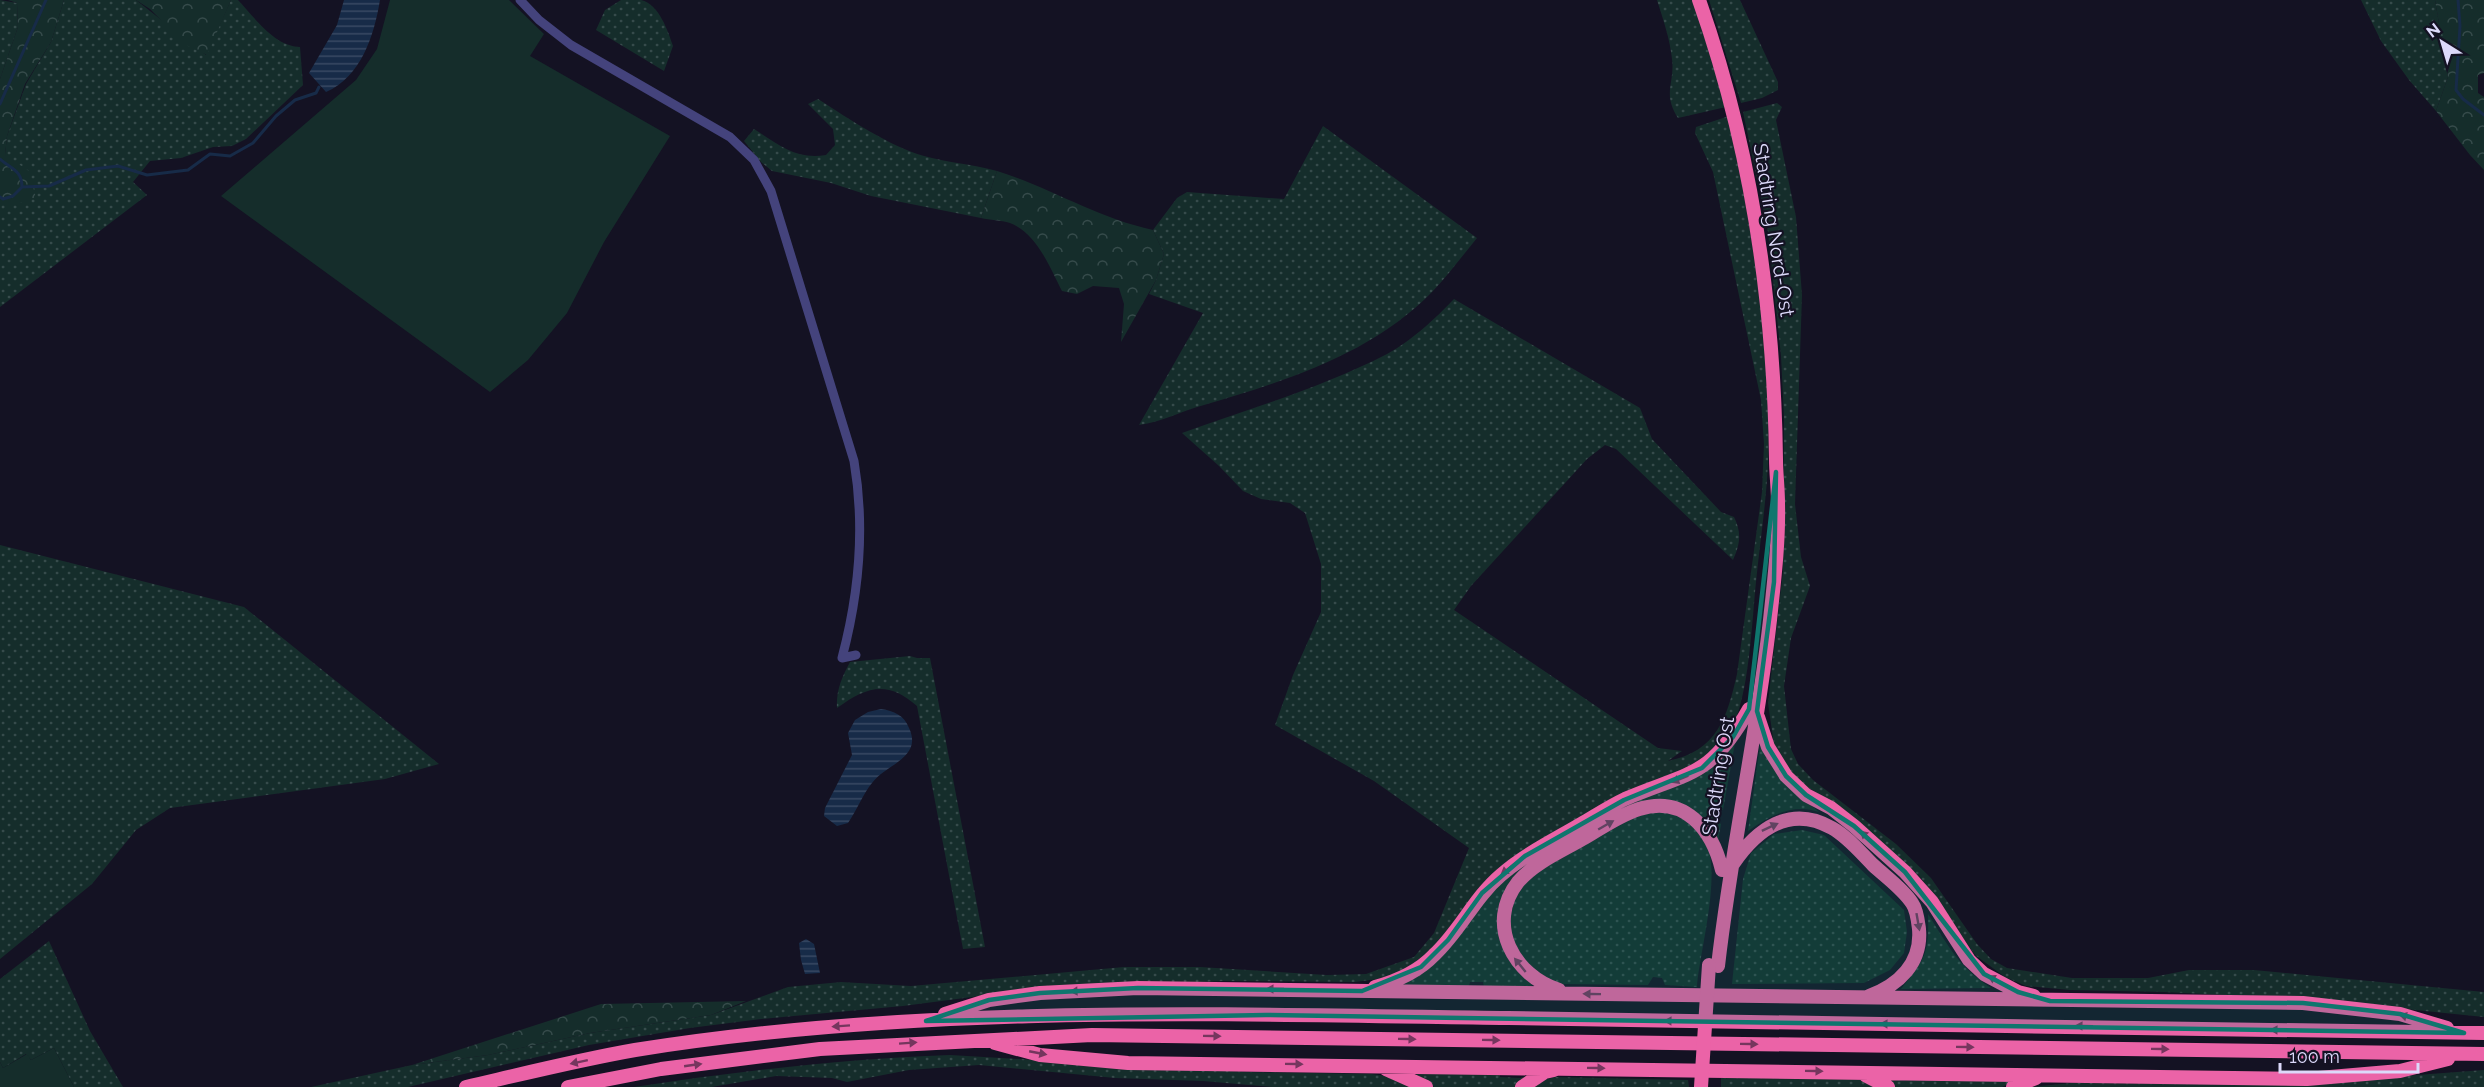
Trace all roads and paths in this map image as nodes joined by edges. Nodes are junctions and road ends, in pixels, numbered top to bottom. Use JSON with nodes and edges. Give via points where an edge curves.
{"nodes":[{"id":1,"x":520,"y":0,"type":"edge"},
{"id":2,"x":1699,"y":0,"type":"edge"},
{"id":3,"x":1776,"y":472,"type":"joint"},
{"id":4,"x":856,"y":655,"type":"dead end"},
{"id":5,"x":1753,"y":710,"type":"junction"},
{"id":6,"x":1726,"y":869,"type":"junction"},
{"id":7,"x":1714,"y":965,"type":"junction"},
{"id":8,"x":1362,"y":991,"type":"junction"},
{"id":9,"x":1570,"y":994,"type":"junction"},
{"id":10,"x":1861,"y":998,"type":"junction"},
{"id":11,"x":2050,"y":1001,"type":"junction"},
{"id":12,"x":926,"y":1021,"type":"junction"},
{"id":13,"x":2464,"y":1033,"type":"junction"},
{"id":14,"x":2484,"y":1033,"type":"edge"},
{"id":15,"x":981,"y":1039,"type":"junction"},
{"id":16,"x":2466,"y":1054,"type":"junction"},
{"id":17,"x":2484,"y":1054,"type":"edge"},
{"id":18,"x":1376,"y":1065,"type":"junction"},
{"id":19,"x":1562,"y":1068,"type":"junction"},
{"id":20,"x":1857,"y":1072,"type":"junction"},
{"id":21,"x":2048,"y":1074,"type":"junction"},
{"id":22,"x":466,"y":1087,"type":"edge"},
{"id":23,"x":568,"y":1087,"type":"edge"},
{"id":24,"x":1426,"y":1087,"type":"edge"},
{"id":25,"x":1522,"y":1087,"type":"edge"},
{"id":26,"x":1701,"y":1087,"type":"edge"},
{"id":27,"x":1710,"y":1087,"type":"edge"},
{"id":28,"x":1888,"y":1087,"type":"edge"},
{"id":29,"x":2013,"y":1087,"type":"edge"}],
"edges":[{"from":1,"to":4,"type":"street","via":[[571,45],[730,137],[754,160],[771,191],[854,461],[860,501],[859,558],[842,658]]},
{"from":2,"to":3,"type":"highway","name":"Stadtring Nord-Ost","via":[[1730,100],[1753,206],[1772,348]]},
{"from":3,"to":5,"type":"highway","name":"Stadtring Ost"},
{"from":5,"to":6,"type":"highway","name":"Stadtring Ost"},
{"from":5,"to":8,"type":"highway","one_way":true,"via":[[1720,753],[1702,768],[1624,800],[1526,856],[1482,893],[1448,940],[1421,967]]},
{"from":11,"to":5,"type":"highway","one_way":true,"via":[[2018,992],[1984,974],[1969,960],[1932,902],[1905,872],[1854,826],[1806,795],[1786,776],[1768,747]]},
{"from":6,"to":7,"type":"highway"},
{"from":9,"to":6,"type":"highway","one_way":true,"via":[[1541,984],[1529,975],[1512,954],[1506,937],[1505,916],[1511,895],[1537,866],[1619,818],[1657,805],[1678,809],[1700,823]]},
{"from":6,"to":10,"type":"highway","one_way":true,"via":[[1756,834],[1786,820],[1821,823],[1849,840],[1913,903],[1920,938],[1917,954],[1897,982]]},
{"from":7,"to":26,"type":"highway","bridge":true},
{"from":7,"to":27,"type":"highway"},
{"from":8,"to":9,"type":"highway"},
{"from":8,"to":12,"type":"highway","one_way":true,"via":[[1138,988],[1040,993],[989,1000]]},
{"from":10,"to":9,"type":"highway","one_way":true},
{"from":10,"to":11,"type":"highway"},
{"from":13,"to":11,"type":"highway","one_way":true,"via":[[2400,1014],[2303,1003]]},
{"from":13,"to":12,"type":"highway","one_way":true,"via":[[1266,1015]]},
{"from":12,"to":22,"type":"highway","one_way":true,"via":[[798,1030],[632,1051]]},
{"from":13,"to":14,"type":"highway"},
{"from":15,"to":16,"type":"highway","one_way":true,"via":[[1092,1035]]},
{"from":15,"to":18,"type":"highway","one_way":true,"via":[[1040,1055],[1128,1063]]},
{"from":23,"to":15,"type":"highway","one_way":true,"via":[[809,1050]]},
{"from":16,"to":17,"type":"highway"},
{"from":16,"to":21,"type":"highway","via":[[2400,1071],[2307,1079]]},
{"from":18,"to":19,"type":"highway"},
{"from":18,"to":24,"type":"highway"},
{"from":19,"to":20,"type":"highway","one_way":true},
{"from":19,"to":25,"type":"highway","via":[[1545,1072]]},
{"from":20,"to":21,"type":"highway"},
{"from":20,"to":28,"type":"highway"},
{"from":21,"to":29,"type":"highway"}]}
